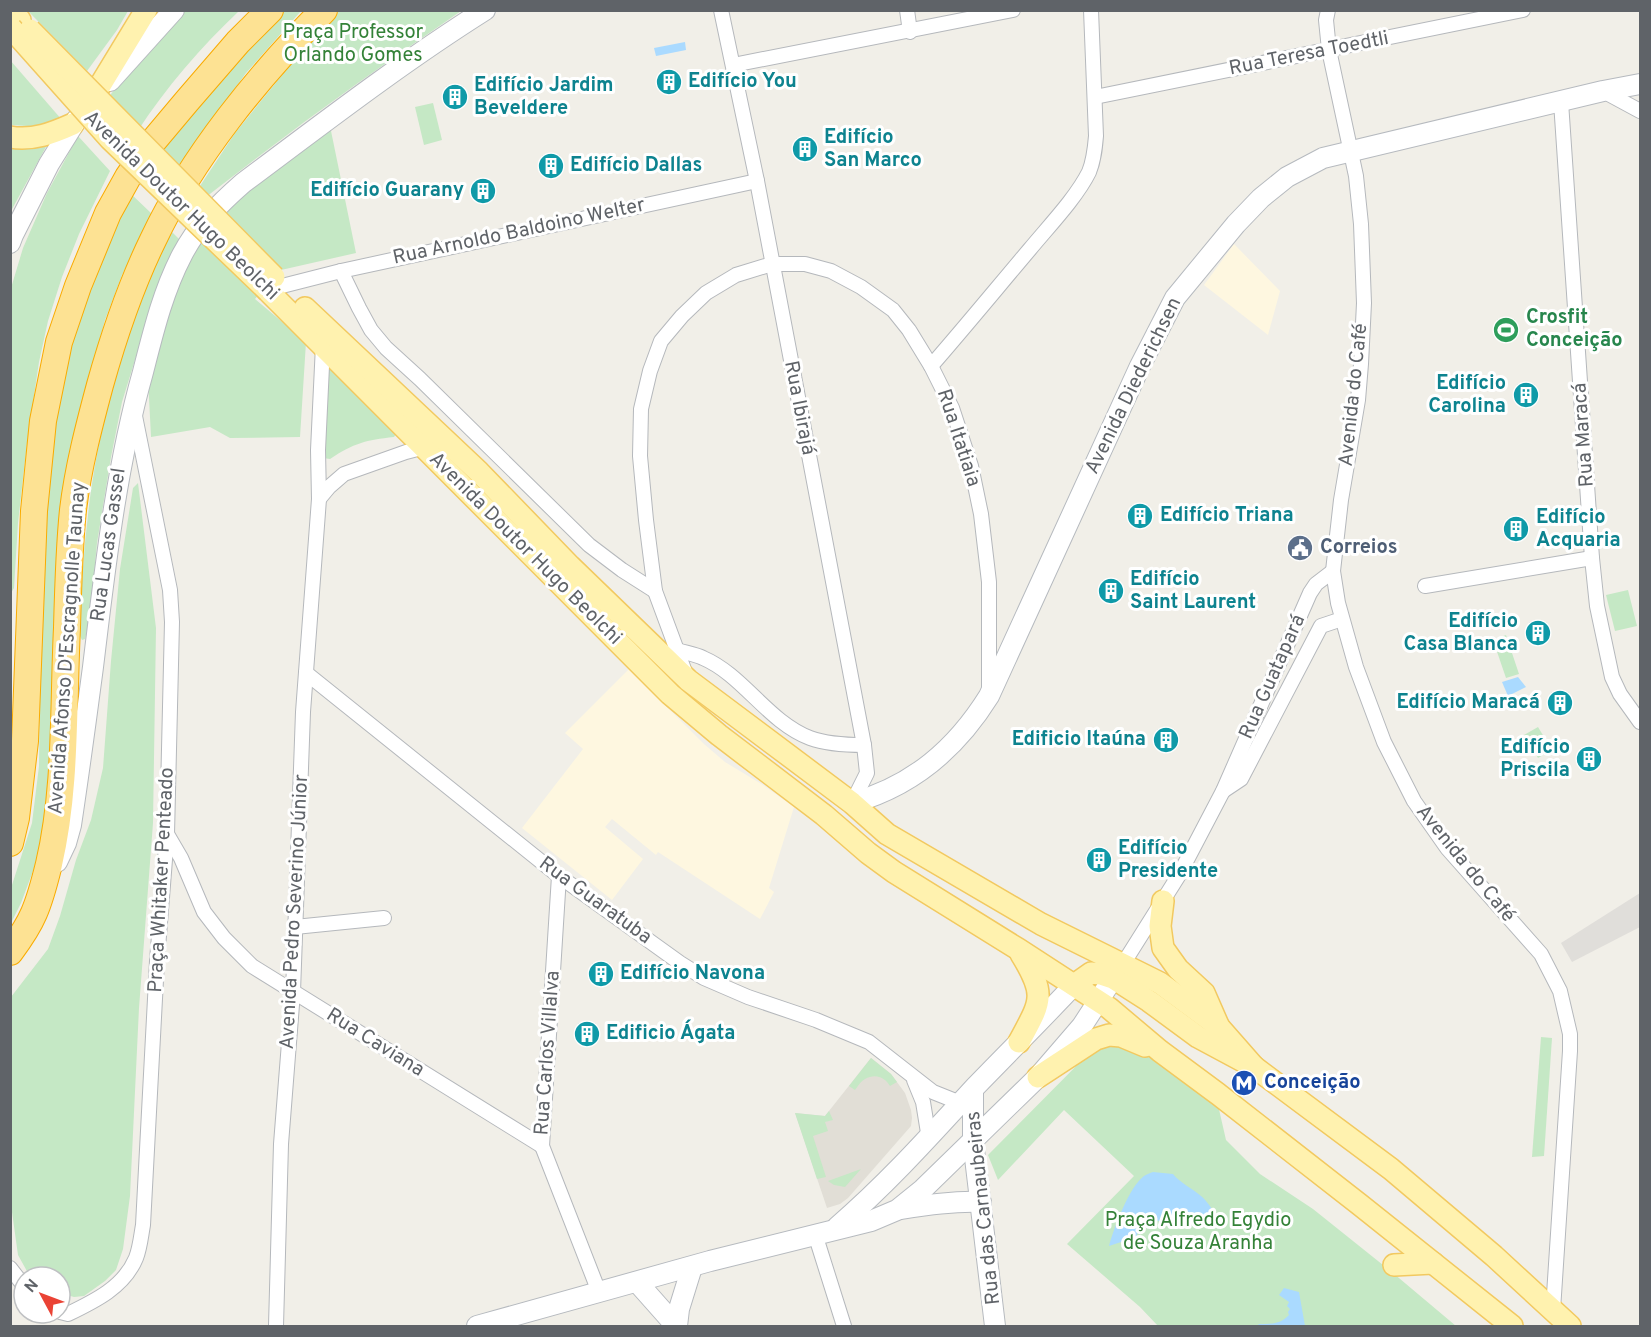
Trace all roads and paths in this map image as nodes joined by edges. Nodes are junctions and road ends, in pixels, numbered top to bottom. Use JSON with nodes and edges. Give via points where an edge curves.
{"nodes":[{"id":1,"x":146,"y":10,"type":"edge"},
{"id":2,"x":174,"y":10,"type":"edge"},
{"id":3,"x":270,"y":10,"type":"edge"},
{"id":4,"x":324,"y":10,"type":"edge"},
{"id":5,"x":485,"y":10,"type":"edge"},
{"id":6,"x":721,"y":10,"type":"edge"},
{"id":7,"x":907,"y":10,"type":"edge"},
{"id":8,"x":1013,"y":10,"type":"edge"},
{"id":9,"x":1091,"y":10,"type":"edge"},
{"id":10,"x":1328,"y":10,"type":"edge"},
{"id":11,"x":1523,"y":10,"type":"edge"},
{"id":12,"x":13,"y":21,"type":"edge"},
{"id":13,"x":910,"y":32,"type":"junction"},
{"id":14,"x":1329,"y":50,"type":"junction"},
{"id":15,"x":733,"y":65,"type":"junction"},
{"id":16,"x":1641,"y":84,"type":"edge"},
{"id":17,"x":1603,"y":91,"type":"junction"},
{"id":18,"x":1095,"y":97,"type":"junction"},
{"id":19,"x":90,"y":102,"type":"junction"},
{"id":20,"x":1560,"y":102,"type":"junction"},
{"id":21,"x":1641,"y":111,"type":"edge"},
{"id":22,"x":73,"y":124,"type":"junction"},
{"id":23,"x":10,"y":137,"type":"edge"},
{"id":24,"x":1351,"y":151,"type":"junction"},
{"id":25,"x":757,"y":181,"type":"junction"},
{"id":26,"x":10,"y":243,"type":"edge"},
{"id":27,"x":772,"y":264,"type":"junction"},
{"id":28,"x":341,"y":271,"type":"junction"},
{"id":29,"x":275,"y":284,"type":"junction"},
{"id":30,"x":323,"y":345,"type":"junction"},
{"id":31,"x":931,"y":366,"type":"junction"},
{"id":32,"x":134,"y":405,"type":"junction"},
{"id":33,"x":425,"y":447,"type":"junction"},
{"id":34,"x":500,"y":495,"type":"junction"},
{"id":35,"x":319,"y":499,"type":"junction"},
{"id":36,"x":580,"y":556,"type":"junction"},
{"id":37,"x":1592,"y":558,"type":"junction"},
{"id":38,"x":1333,"y":571,"type":"junction"},
{"id":39,"x":1425,"y":586,"type":"dead end"},
{"id":40,"x":655,"y":591,"type":"junction"},
{"id":41,"x":1342,"y":619,"type":"junction"},
{"id":42,"x":677,"y":650,"type":"junction"},
{"id":43,"x":306,"y":674,"type":"junction"},
{"id":44,"x":688,"y":680,"type":"junction"},
{"id":45,"x":989,"y":696,"type":"junction"},
{"id":46,"x":10,"y":700,"type":"edge"},
{"id":47,"x":1641,"y":722,"type":"edge"},
{"id":48,"x":864,"y":745,"type":"junction"},
{"id":49,"x":760,"y":767,"type":"junction"},
{"id":50,"x":21,"y":774,"type":"junction"},
{"id":51,"x":1223,"y":791,"type":"junction"},
{"id":52,"x":852,"y":803,"type":"junction"},
{"id":53,"x":167,"y":834,"type":"junction"},
{"id":54,"x":10,"y":843,"type":"edge"},
{"id":55,"x":559,"y":876,"type":"junction"},
{"id":56,"x":42,"y":891,"type":"junction"},
{"id":57,"x":1163,"y":901,"type":"junction"},
{"id":58,"x":384,"y":918,"type":"dead end"},
{"id":59,"x":295,"y":927,"type":"junction"},
{"id":60,"x":1018,"y":949,"type":"junction"},
{"id":61,"x":10,"y":952,"type":"edge"},
{"id":62,"x":1118,"y":971,"type":"junction"},
{"id":63,"x":1074,"y":985,"type":"junction"},
{"id":64,"x":293,"y":992,"type":"junction"},
{"id":65,"x":1098,"y":1001,"type":"junction"},
{"id":66,"x":1218,"y":1026,"type":"junction"},
{"id":67,"x":1018,"y":1042,"type":"junction"},
{"id":68,"x":1160,"y":1052,"type":"junction"},
{"id":69,"x":1254,"y":1067,"type":"junction"},
{"id":70,"x":1038,"y":1077,"type":"junction"},
{"id":71,"x":913,"y":1078,"type":"junction"},
{"id":72,"x":968,"y":1096,"type":"junction"},
{"id":73,"x":929,"y":1139,"type":"junction"},
{"id":74,"x":973,"y":1141,"type":"junction"},
{"id":75,"x":542,"y":1146,"type":"junction"},
{"id":76,"x":981,"y":1202,"type":"junction"},
{"id":77,"x":897,"y":1210,"type":"junction"},
{"id":78,"x":835,"y":1229,"type":"junction"},
{"id":79,"x":815,"y":1234,"type":"junction"},
{"id":80,"x":1433,"y":1263,"type":"junction"},
{"id":81,"x":1394,"y":1265,"type":"dead end"},
{"id":82,"x":692,"y":1267,"type":"junction"},
{"id":83,"x":637,"y":1282,"type":"junction"},
{"id":84,"x":599,"y":1292,"type":"junction"},
{"id":85,"x":72,"y":1313,"type":"edge"},
{"id":86,"x":1554,"y":1318,"type":"edge"},
{"id":87,"x":276,"y":1326,"type":"edge"},
{"id":88,"x":477,"y":1326,"type":"edge"},
{"id":89,"x":677,"y":1326,"type":"edge"},
{"id":90,"x":844,"y":1326,"type":"edge"},
{"id":91,"x":996,"y":1326,"type":"edge"},
{"id":92,"x":1512,"y":1326,"type":"edge"},
{"id":93,"x":1570,"y":1326,"type":"edge"}],
"edges":[{"from":1,"to":19,"type":"main road"},
{"from":2,"to":19,"type":"street"},
{"from":3,"to":50,"type":"highway","name":"Avenida Afonso D'Escragnolle Taunay","via":[[187,101],[128,177],[108,213],[63,330],[43,421],[35,500]]},
{"from":4,"to":56,"type":"highway","name":"Avenida Afonso D'Escragnolle Taunay","via":[[215,137],[184,184],[153,239],[114,335],[90,423],[73,512],[58,813]]},
{"from":5,"to":32,"type":"street","name":"Rua Lucas Gassel","via":[[345,107],[243,183],[213,211],[194,235],[174,273]]},
{"from":6,"to":15,"type":"street","name":"Rua Ibirajá"},
{"from":7,"to":13,"type":"street"},
{"from":8,"to":13,"type":"street"},
{"from":9,"to":18,"type":"street"},
{"from":10,"to":14,"type":"street","name":"Avenida do Café"},
{"from":11,"to":14,"type":"street","name":"Rua Teresa Toedtli"},
{"from":12,"to":29,"type":"main road","name":"Avenida Doutor Hugo Beolchi","bridge":true},
{"from":13,"to":15,"type":"street"},
{"from":14,"to":18,"type":"street","name":"Rua Teresa Toedtli"},
{"from":14,"to":24,"type":"street","name":"Avenida do Café"},
{"from":15,"to":25,"type":"street","name":"Rua Ibirajá"},
{"from":16,"to":17,"type":"street","name":"Avenida Diederichsen"},
{"from":17,"to":20,"type":"street","name":"Avenida Diederichsen"},
{"from":17,"to":21,"type":"street"},
{"from":18,"to":31,"type":"street","via":[[1094,155],[1081,185]]},
{"from":19,"to":22,"type":"street"},
{"from":20,"to":24,"type":"street","name":"Avenida Diederichsen"},
{"from":20,"to":37,"type":"street","name":"Rua Maracá"},
{"from":22,"to":23,"type":"main road","via":[[32,138]]},
{"from":22,"to":26,"type":"street"},
{"from":24,"to":38,"type":"street","name":"Avenida do Café","via":[[1361,224],[1363,313],[1358,400]]},
{"from":24,"to":45,"type":"street","name":"Avenida Diederichsen","via":[[1312,162],[1261,198],[1175,298]]},
{"from":25,"to":27,"type":"street","name":"Rua Ibirajá"},
{"from":25,"to":28,"type":"street","name":"Rua Arnoldo Baldoino Welter"},
{"from":27,"to":31,"type":"street","name":"Rua Itatiaia","via":[[805,264],[831,271],[861,287],[893,310]]},
{"from":27,"to":40,"type":"street","name":"Rua Itatiaia","via":[[736,274],[706,292],[661,341],[650,371],[641,409],[640,456]]},
{"from":27,"to":48,"type":"street","name":"Rua Ibirajá"},
{"from":28,"to":29,"type":"street","name":"Rua Arnoldo Baldoino Welter"},
{"from":28,"to":36,"type":"street","name":"Avenida Doutor Hugo Beolchi","via":[[371,330],[386,348],[429,387]]},
{"from":29,"to":30,"type":"main road","name":"Avenida Doutor Hugo Beolchi"},
{"from":29,"to":34,"type":"main road","name":"Avenida Doutor Hugo Beolchi"},
{"from":30,"to":33,"type":"main road","name":"Avenida Doutor Hugo Beolchi"},
{"from":30,"to":35,"type":"street","name":"Avenida Pedro Severino Júnior"},
{"from":31,"to":45,"type":"street","name":"Rua Itatiaia","via":[[952,408],[971,466],[981,514],[989,582]]},
{"from":32,"to":53,"type":"street","name":"Praça Whitaker Penteado","via":[[170,590]]},
{"from":32,"to":56,"type":"street","name":"Rua Lucas Gassel","via":[[111,522],[71,825]]},
{"from":33,"to":34,"type":"main road","via":[[447,450]]},
{"from":33,"to":35,"type":"street","via":[[344,474]]},
{"from":33,"to":49,"type":"main road","name":"Avenida Doutor Hugo Beolchi","via":[[670,694]]},
{"from":34,"to":36,"type":"main road","name":"Avenida Doutor Hugo Beolchi"},
{"from":35,"to":43,"type":"street","name":"Avenida Pedro Severino Júnior"},
{"from":36,"to":40,"type":"street","name":"Avenida Doutor Hugo Beolchi","via":[[622,570]]},
{"from":36,"to":44,"type":"main road","name":"Avenida Doutor Hugo Beolchi"},
{"from":37,"to":39,"type":"street"},
{"from":37,"to":47,"type":"street","name":"Rua Maracá","via":[[1597,606],[1612,677]]},
{"from":38,"to":41,"type":"street","name":"Avenida do Café"},
{"from":38,"to":51,"type":"street","name":"Rua Guatapará","via":[[1310,592]]},
{"from":40,"to":42,"type":"street","name":"Rua Itatiaia"},
{"from":41,"to":51,"type":"street","name":"Rua Guatapará","via":[[1321,626],[1241,779]]},
{"from":41,"to":86,"type":"street","name":"Avenida do Café","via":[[1384,742],[1414,801],[1447,848],[1541,954],[1560,991],[1570,1051]]},
{"from":42,"to":44,"type":"street","name":"Rua Itatiaia"},
{"from":42,"to":48,"type":"street","via":[[710,661],[797,731],[811,738]]},
{"from":43,"to":55,"type":"street","name":"Rua Guaratuba"},
{"from":43,"to":59,"type":"street","name":"Avenida Pedro Severino Júnior"},
{"from":44,"to":52,"type":"main road","name":"Avenida Doutor Hugo Beolchi"},
{"from":45,"to":52,"type":"street","name":"Avenida Diederichsen","via":[[938,758],[893,788]]},
{"from":46,"to":50,"type":"highway"},
{"from":48,"to":52,"type":"street","name":"Rua Ibirajá","via":[[867,774]]},
{"from":49,"to":52,"type":"main road","via":[[831,806]]},
{"from":49,"to":60,"type":"main road","name":"Avenida Doutor Hugo Beolchi","via":[[894,872]]},
{"from":50,"to":54,"type":"highway","name":"Avenida Afonso D'Escragnolle Taunay"},
{"from":51,"to":57,"type":"street","name":"Rua Guatapará"},
{"from":52,"to":62,"type":"main road","name":"Avenida Doutor Hugo Beolchi","via":[[887,834]]},
{"from":53,"to":64,"type":"street","name":"Rua Caviana","via":[[204,912],[224,938],[252,966]]},
{"from":53,"to":85,"type":"street","name":"Praça Whitaker Penteado","via":[[143,1225],[136,1257],[126,1276],[111,1290]]},
{"from":55,"to":71,"type":"street","name":"Rua Guaratuba","via":[[705,978],[869,1042]]},
{"from":55,"to":75,"type":"street","name":"Rua Carlos Villalva"},
{"from":56,"to":61,"type":"highway","name":"Avenida Afonso D'Escragnolle Taunay"},
{"from":57,"to":62,"type":"street","name":"Rua Guatapará"},
{"from":57,"to":66,"type":"main road","via":[[1163,948],[1178,969],[1204,993]]},
{"from":58,"to":59,"type":"street"},
{"from":59,"to":64,"type":"street","name":"Avenida Pedro Severino Júnior"},
{"from":60,"to":63,"type":"main road","name":"Avenida Doutor Hugo Beolchi"},
{"from":60,"to":67,"type":"main road","via":[[1037,983],[1039,998]]},
{"from":62,"to":63,"type":"main road","via":[[1091,974]]},
{"from":62,"to":65,"type":"street","name":"Rua Guatapará"},
{"from":62,"to":66,"type":"main road","via":[[1160,983]]},
{"from":62,"to":69,"type":"main road","via":[[1149,1001],[1198,1037]]},
{"from":63,"to":65,"type":"main road","name":"Avenida Doutor Hugo Beolchi"},
{"from":63,"to":67,"type":"street"},
{"from":64,"to":75,"type":"street","name":"Rua Caviana"},
{"from":64,"to":87,"type":"street","name":"Avenida Pedro Severino Júnior","via":[[281,1144]]},
{"from":65,"to":68,"type":"main road","name":"Avenida Doutor Hugo Beolchi"},
{"from":65,"to":70,"type":"street","name":"Rua Guatapará"},
{"from":66,"to":69,"type":"main road"},
{"from":67,"to":72,"type":"street"},
{"from":68,"to":70,"type":"main road","via":[[1121,1036],[1108,1035]]},
{"from":68,"to":80,"type":"main road"},
{"from":69,"to":86,"type":"main road","via":[[1391,1169],[1494,1256]]},
{"from":70,"to":74,"type":"street","name":"Rua Guatapará"},
{"from":71,"to":72,"type":"street","name":"Rua Guaratuba","via":[[953,1100]]},
{"from":71,"to":73,"type":"street","name":"Rua Guaratuba","via":[[923,1102]]},
{"from":72,"to":73,"type":"street"},
{"from":72,"to":74,"type":"street","name":"Rua das Carnaubeiras"},
{"from":73,"to":78,"type":"street"},
{"from":74,"to":76,"type":"street","name":"Rua das Carnaubeiras"},
{"from":74,"to":77,"type":"street","name":"Rua Guatapará"},
{"from":75,"to":84,"type":"street","name":"Rua Carlos Villalva"},
{"from":76,"to":77,"type":"street"},
{"from":76,"to":91,"type":"street","name":"Rua das Carnaubeiras"},
{"from":77,"to":78,"type":"street"},
{"from":78,"to":79,"type":"street"},
{"from":79,"to":82,"type":"street"},
{"from":79,"to":90,"type":"street"},
{"from":80,"to":81,"type":"main road"},
{"from":80,"to":92,"type":"main road"},
{"from":82,"to":83,"type":"street"},
{"from":82,"to":89,"type":"street"},
{"from":83,"to":84,"type":"street"},
{"from":83,"to":89,"type":"street"},
{"from":84,"to":88,"type":"street"},
{"from":86,"to":93,"type":"main road"}]}
